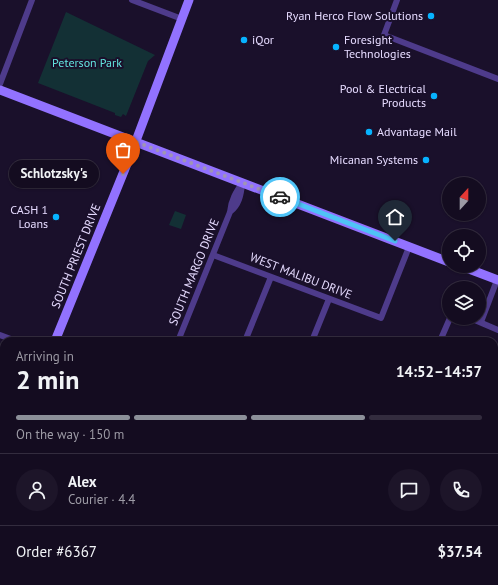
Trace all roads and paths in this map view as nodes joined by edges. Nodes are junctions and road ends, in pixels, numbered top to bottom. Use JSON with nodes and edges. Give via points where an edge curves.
{"nodes":[{"id":1,"x":32,"y":0,"type":"edge"},
{"id":2,"x":132,"y":0,"type":"edge"},
{"id":3,"x":189,"y":0,"type":"edge"},
{"id":4,"x":397,"y":0,"type":"edge"},
{"id":5,"x":182,"y":19,"type":"junction"},
{"id":6,"x":498,"y":79,"type":"edge"},
{"id":7,"x":0,"y":84,"type":"edge"},
{"id":8,"x":0,"y":90,"type":"edge"},
{"id":9,"x":136,"y":142,"type":"junction"},
{"id":10,"x":243,"y":182,"type":"junction"},
{"id":11,"x":409,"y":246,"type":"junction"},
{"id":12,"x":213,"y":255,"type":"junction"},
{"id":13,"x":442,"y":259,"type":"edge"},
{"id":14,"x":479,"y":273,"type":"edge"},
{"id":15,"x":271,"y":276,"type":"junction"},
{"id":16,"x":497,"y":280,"type":"edge"},
{"id":17,"x":329,"y":299,"type":"junction"},
{"id":18,"x":486,"y":309,"type":"edge"},
{"id":19,"x":486,"y":324,"type":"edge"},
{"id":20,"x":447,"y":325,"type":"edge"},
{"id":21,"x":498,"y":330,"type":"edge"},
{"id":22,"x":57,"y":337,"type":"edge"},
{"id":23,"x":180,"y":337,"type":"edge"},
{"id":24,"x":247,"y":337,"type":"edge"},
{"id":25,"x":314,"y":337,"type":"edge"},
{"id":26,"x":442,"y":337,"type":"edge"}],
"edges":[{"from":1,"to":7,"type":"street"},
{"from":2,"to":5,"type":"street"},
{"from":3,"to":5,"type":"main road","name":"SOUTH PRIEST DRIVE"},
{"from":4,"to":6,"type":"street","via":[[384,35]]},
{"from":5,"to":9,"type":"main road","name":"SOUTH PRIEST DRIVE"},
{"from":8,"to":9,"type":"main road"},
{"from":9,"to":10,"type":"main road"},
{"from":9,"to":22,"type":"main road","name":"SOUTH PRIEST DRIVE"},
{"from":10,"to":11,"type":"main road"},
{"from":10,"to":12,"type":"street","name":"SOUTH MARGO DRIVE","via":[[230,204],[230,212]]},
{"from":11,"to":13,"type":"main road"},
{"from":11,"to":17,"type":"street","name":"WEST MALIBU DRIVE","via":[[380,318]]},
{"from":12,"to":15,"type":"street","name":"WEST MALIBU DRIVE"},
{"from":12,"to":23,"type":"street","name":"SOUTH MARGO DRIVE"},
{"from":14,"to":16,"type":"main road"},
{"from":15,"to":17,"type":"street","name":"WEST MALIBU DRIVE"},
{"from":15,"to":24,"type":"street"},
{"from":16,"to":18,"type":"street"},
{"from":17,"to":25,"type":"street"},
{"from":19,"to":21,"type":"street"},
{"from":20,"to":26,"type":"street"}]}
